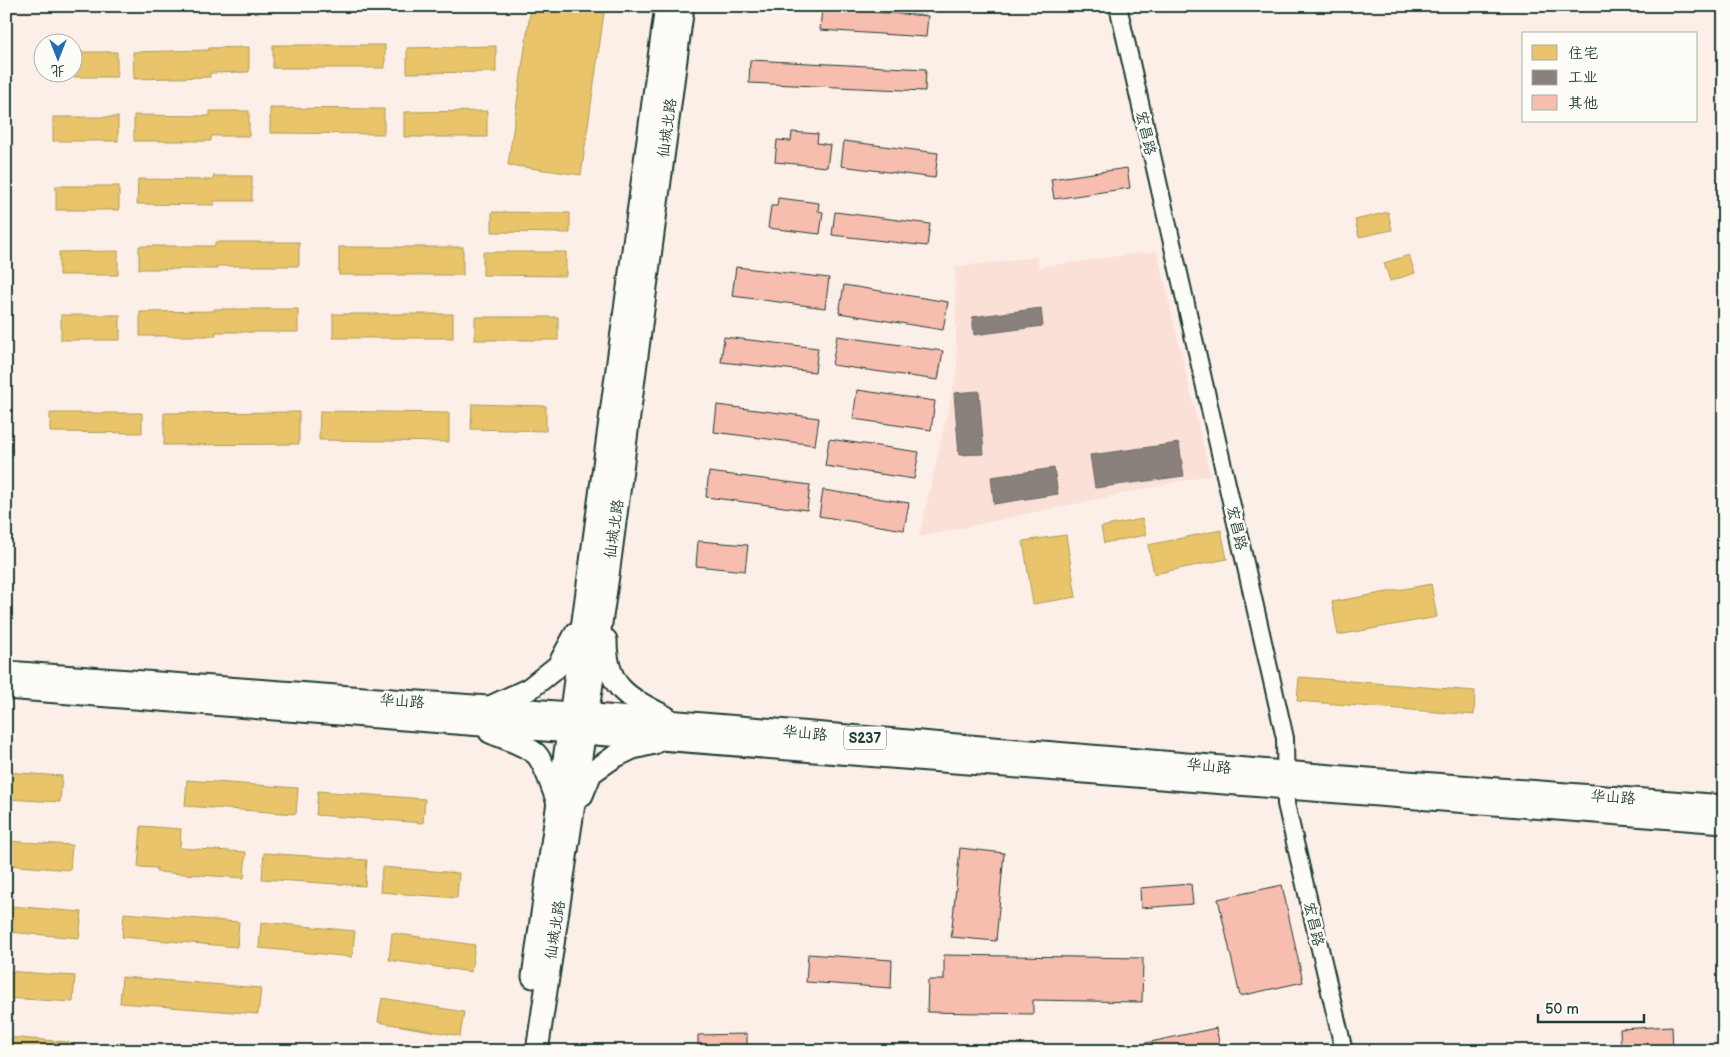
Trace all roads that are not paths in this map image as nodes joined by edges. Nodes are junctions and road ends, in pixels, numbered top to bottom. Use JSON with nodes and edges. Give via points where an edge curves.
{"nodes":[{"id":1,"x":666,"y":6,"type":"edge"},
{"id":2,"x":683,"y":6,"type":"edge"},
{"id":3,"x":1118,"y":6,"type":"edge"},
{"id":4,"x":606,"y":583,"type":"junction"},
{"id":5,"x":583,"y":622,"type":"junction"},
{"id":6,"x":6,"y":672,"type":"edge"},
{"id":7,"x":6,"y":688,"type":"edge"},
{"id":8,"x":489,"y":707,"type":"junction"},
{"id":9,"x":678,"y":722,"type":"junction"},
{"id":10,"x":578,"y":723,"type":"junction"},
{"id":11,"x":469,"y":724,"type":"junction"},
{"id":12,"x":665,"y":740,"type":"junction"},
{"id":13,"x":1286,"y":780,"type":"junction"},
{"id":14,"x":1724,"y":806,"type":"edge"},
{"id":15,"x":565,"y":809,"type":"junction"},
{"id":16,"x":1724,"y":822,"type":"edge"},
{"id":17,"x":522,"y":1051,"type":"edge"},
{"id":18,"x":537,"y":1051,"type":"edge"},
{"id":19,"x":1344,"y":1051,"type":"edge"}],
"edges":[{"from":1,"to":5,"type":"main road","name":"仙城北路"},
{"from":2,"to":4,"type":"main road","name":"仙城北路"},
{"from":3,"to":13,"type":"street","name":"宏昌路","via":[[1285,738]]},
{"from":4,"to":9,"type":"main road","via":[[606,658],[614,682],[634,700]]},
{"from":4,"to":10,"type":"main road","name":"仙城北路"},
{"from":5,"to":8,"type":"main road","via":[[558,666],[529,689]]},
{"from":5,"to":10,"type":"main road","name":"仙城北路"},
{"from":6,"to":8,"type":"main road","name":"华山路","number":"S237"},
{"from":7,"to":11,"type":"main road","number":"S237"},
{"from":8,"to":10,"type":"main road","name":"华山路","number":"S237"},
{"from":9,"to":10,"type":"main road","name":"华山路","number":"S237"},
{"from":9,"to":13,"type":"main road","name":"华山路","number":"S237"},
{"from":10,"to":11,"type":"main road","number":"S237"},
{"from":10,"to":12,"type":"main road","number":"S237"},
{"from":10,"to":15,"type":"main road","name":"仙城北路"},
{"from":11,"to":15,"type":"main road","via":[[511,740],[536,755]]},
{"from":12,"to":13,"type":"main road","number":"S237"},
{"from":12,"to":15,"type":"main road","via":[[633,748],[614,757],[591,773]]},
{"from":13,"to":14,"type":"main road","name":"华山路","number":"S237"},
{"from":13,"to":16,"type":"main road","number":"S237"},
{"from":13,"to":19,"type":"street","name":"宏昌路","via":[[1286,804]]},
{"from":15,"to":17,"type":"main road","name":"仙城北路"},
{"from":15,"to":18,"type":"main road","name":"仙城北路"}]}
